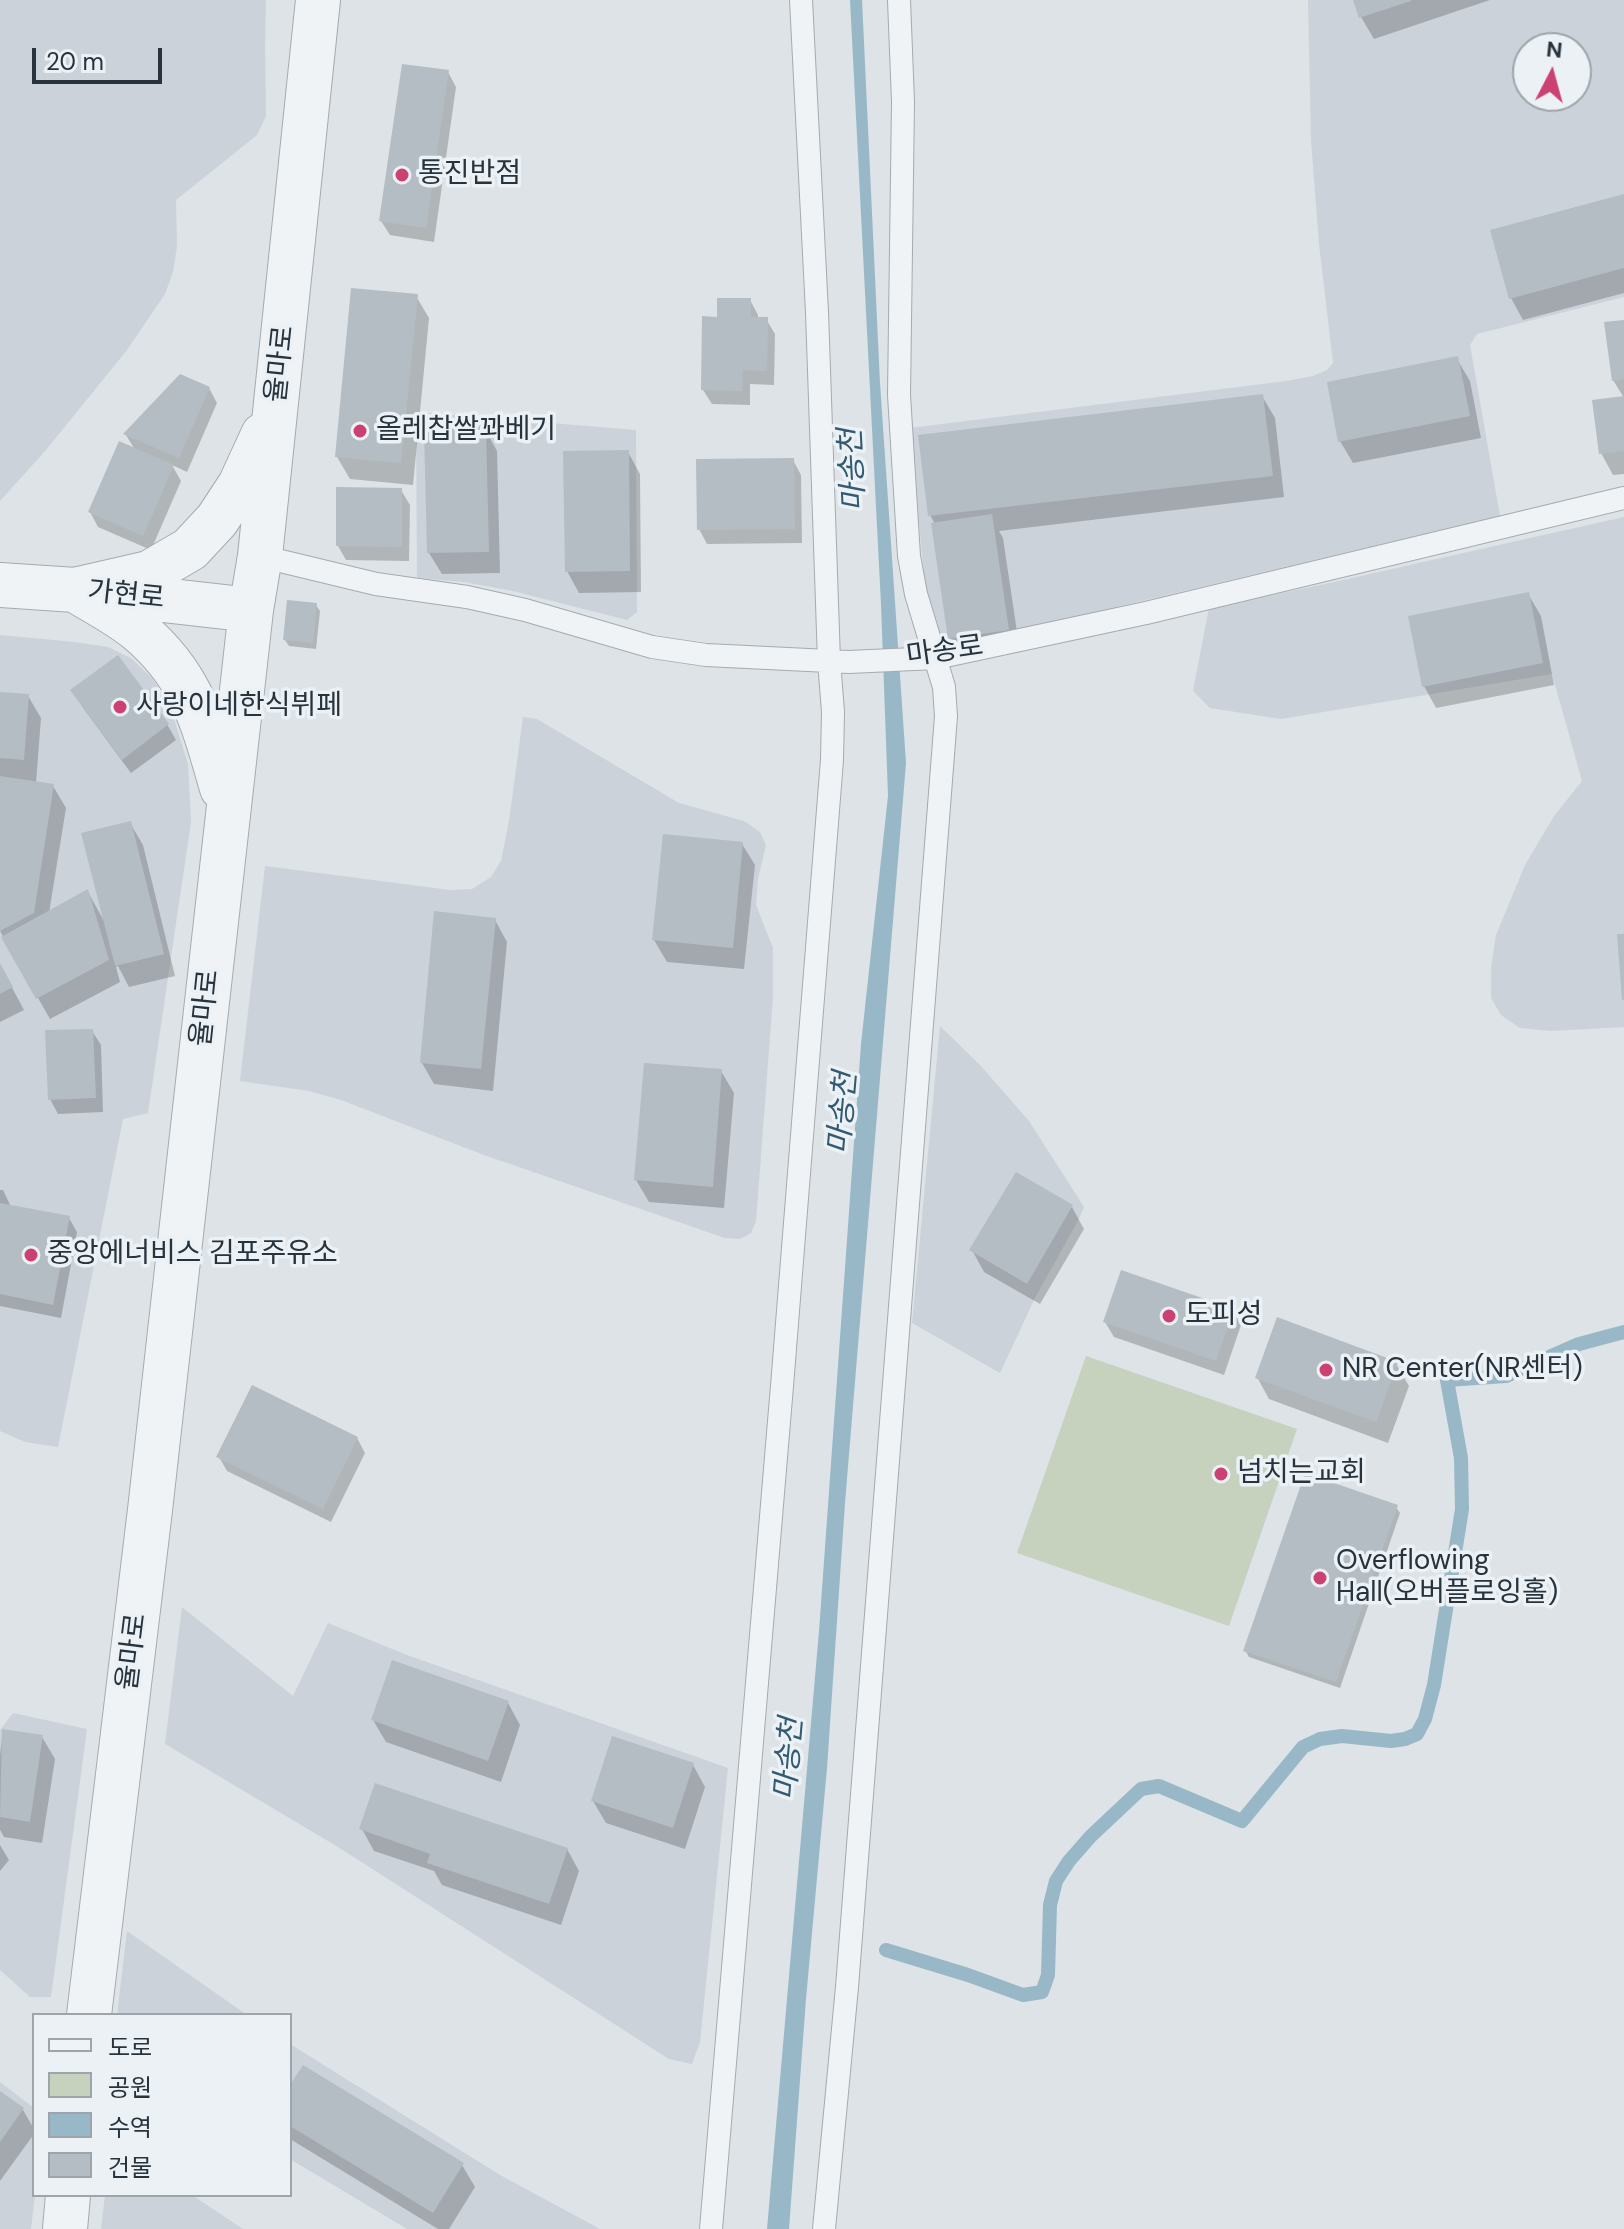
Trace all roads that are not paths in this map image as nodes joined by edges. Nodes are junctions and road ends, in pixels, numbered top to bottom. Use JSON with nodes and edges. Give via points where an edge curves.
{"nodes":[{"id":1,"x":318,"y":0,"type":"edge"},
{"id":2,"x":801,"y":0,"type":"edge"},
{"id":3,"x":899,"y":0,"type":"edge"},
{"id":4,"x":276,"y":407,"type":"junction"},
{"id":5,"x":1624,"y":498,"type":"edge"},
{"id":6,"x":260,"y":556,"type":"junction"},
{"id":7,"x":0,"y":585,"type":"edge"},
{"id":8,"x":75,"y":590,"type":"junction"},
{"id":9,"x":251,"y":610,"type":"junction"},
{"id":10,"x":926,"y":658,"type":"junction"},
{"id":11,"x":839,"y":661,"type":"junction"},
{"id":12,"x":228,"y":809,"type":"junction"},
{"id":13,"x":89,"y":2013,"type":"edge"},
{"id":14,"x":68,"y":2197,"type":"edge"},
{"id":15,"x":65,"y":2229,"type":"edge"},
{"id":16,"x":711,"y":2229,"type":"edge"},
{"id":17,"x":824,"y":2229,"type":"edge"}],
"edges":[{"from":1,"to":4,"type":"street","name":"율마로"},
{"from":2,"to":11,"type":"lane"},
{"from":3,"to":10,"type":"lane","via":[[899,395],[909,556]]},
{"from":4,"to":6,"type":"street","name":"율마로"},
{"from":4,"to":8,"type":"street","via":[[240,485],[190,549],[149,573]]},
{"from":5,"to":10,"type":"lane","name":"마송로","via":[[1146,613]]},
{"from":6,"to":9,"type":"street","name":"율마로"},
{"from":6,"to":11,"type":"lane","name":"마송로","via":[[376,584],[467,597],[652,647]]},
{"from":7,"to":8,"type":"street","name":"가현로"},
{"from":8,"to":9,"type":"street","name":"가현로"},
{"from":8,"to":12,"type":"street","via":[[137,629],[187,686]]},
{"from":9,"to":12,"type":"street","name":"율마로"},
{"from":10,"to":11,"type":"lane","name":"마송로"},
{"from":10,"to":17,"type":"lane","via":[[944,687],[946,716]]},
{"from":11,"to":16,"type":"lane"},
{"from":12,"to":13,"type":"street","name":"율마로"},
{"from":14,"to":15,"type":"street"}]}
